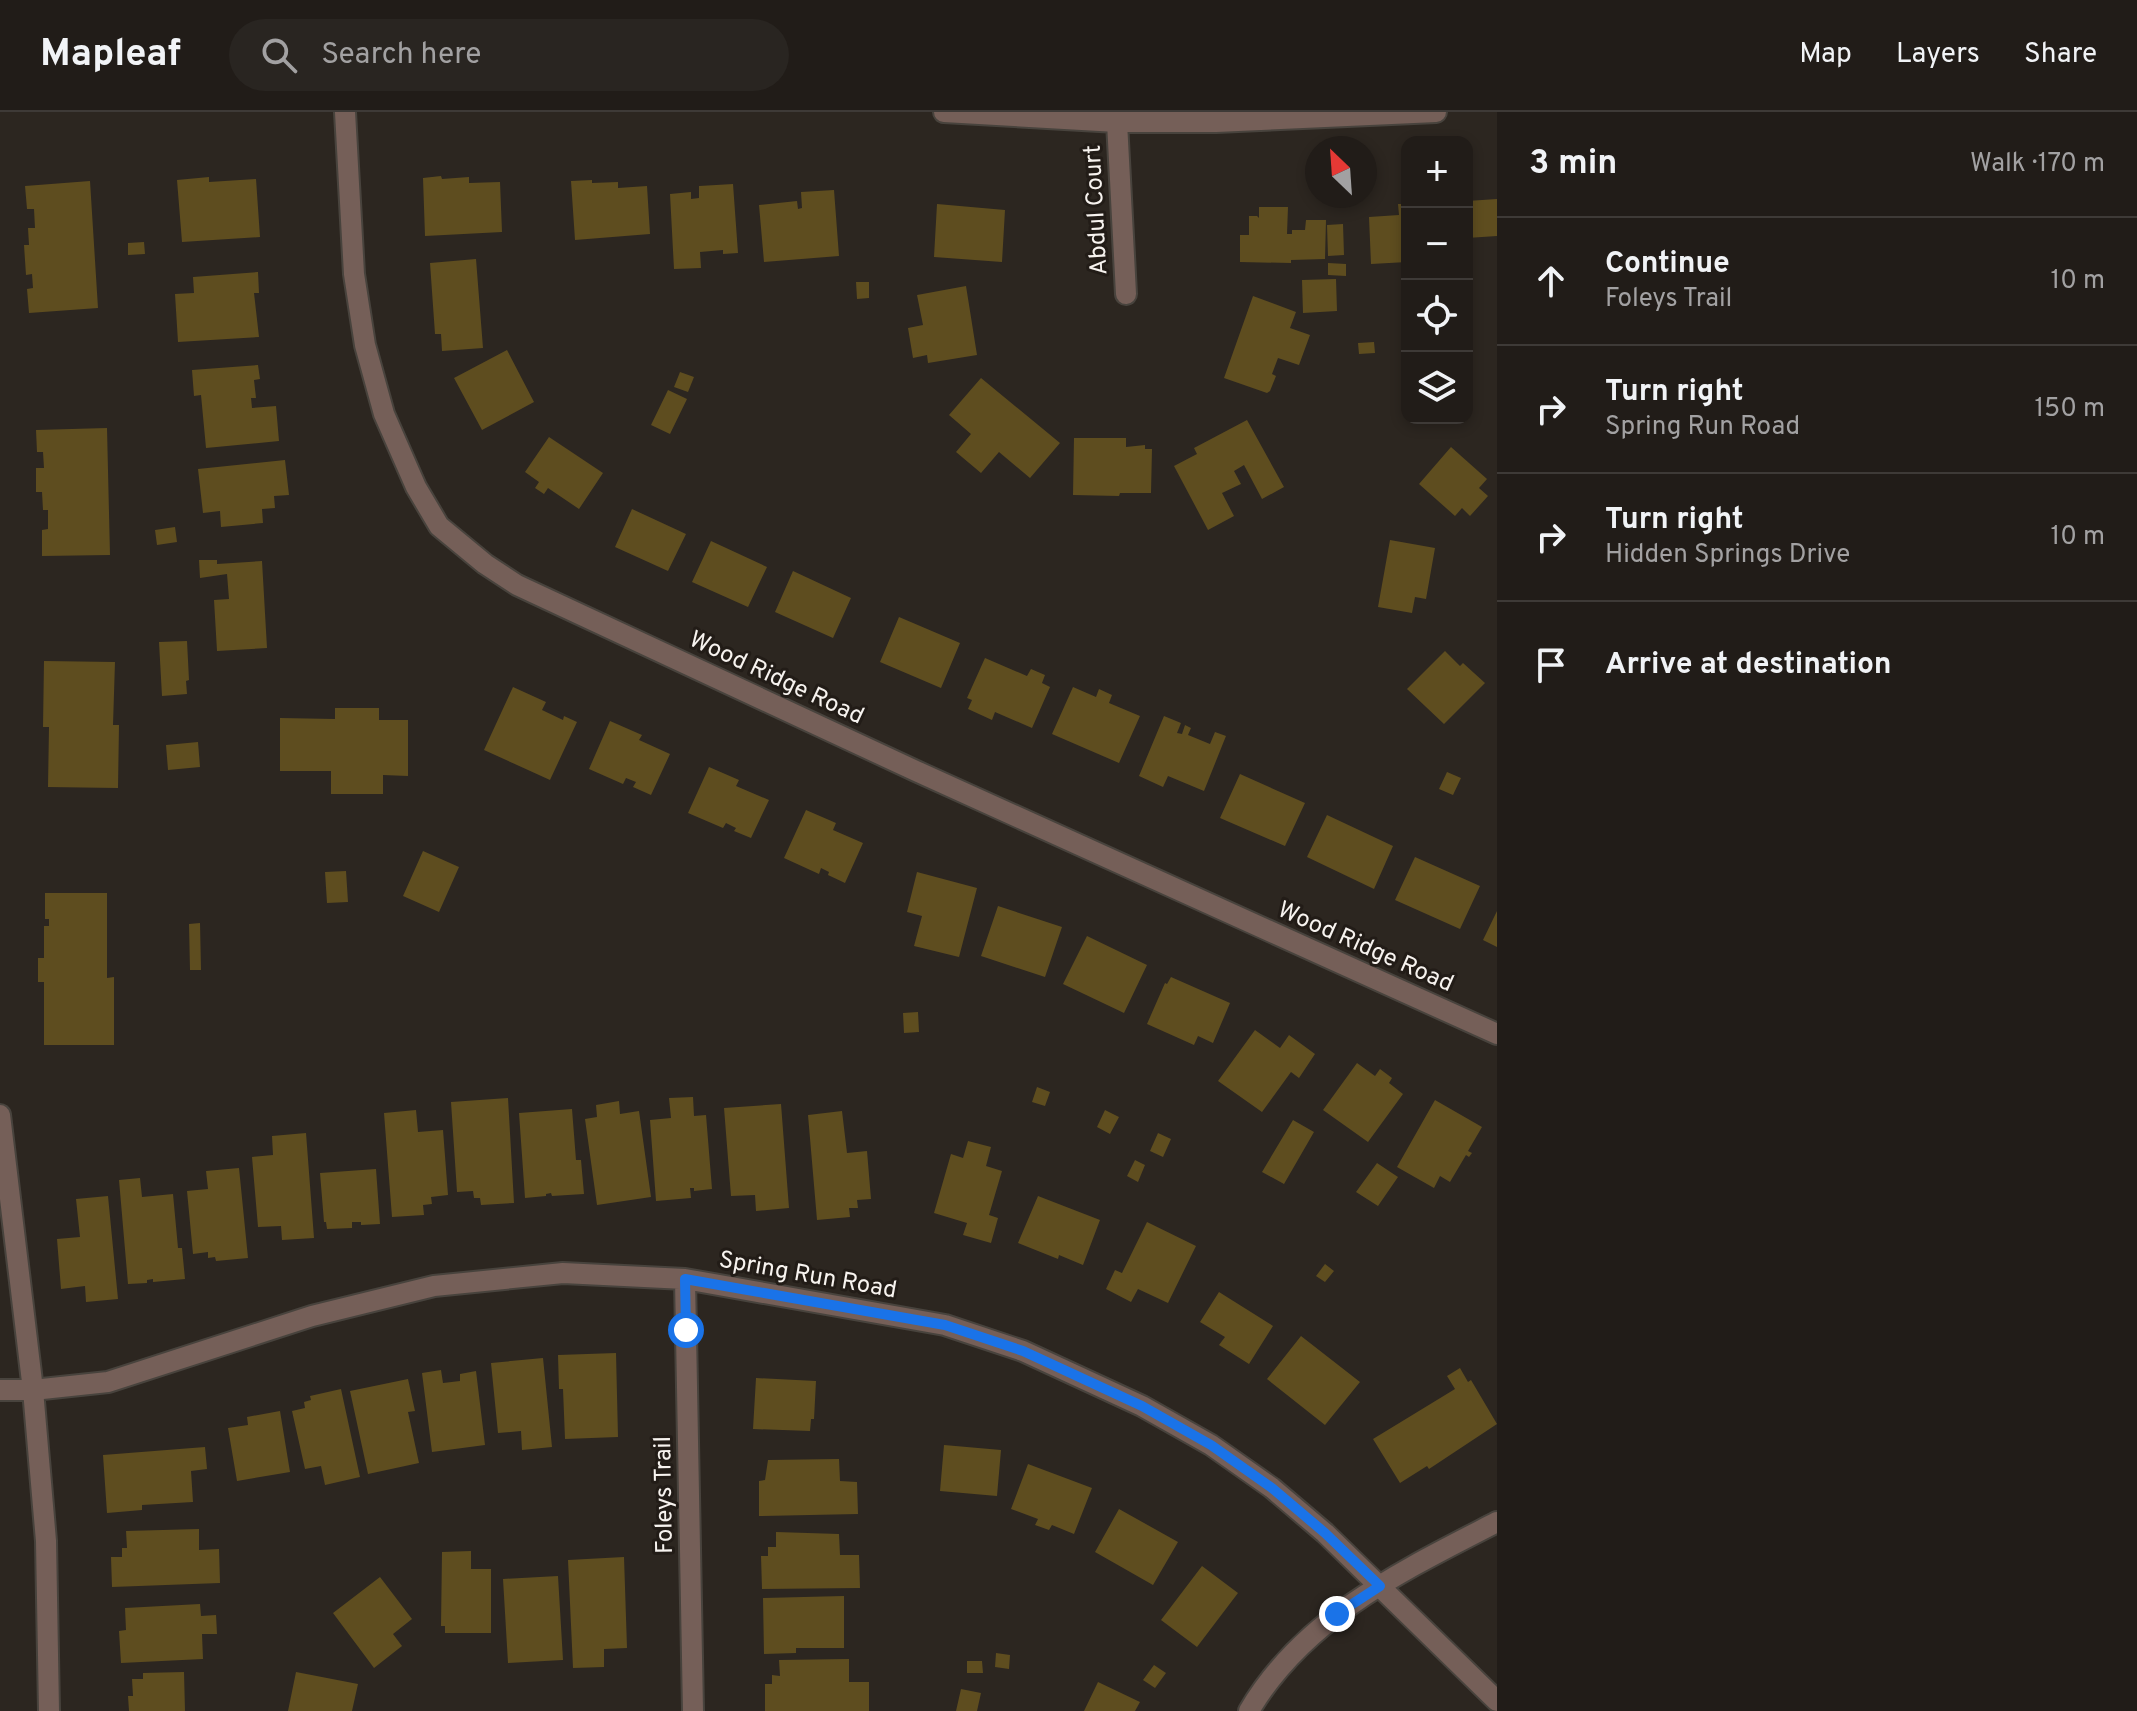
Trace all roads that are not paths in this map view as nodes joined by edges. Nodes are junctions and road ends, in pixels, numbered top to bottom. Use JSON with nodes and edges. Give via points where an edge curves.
{"nodes":[{"id":1,"x":345,"y":112,"type":"edge"},
{"id":2,"x":944,"y":112,"type":"edge"},
{"id":3,"x":1436,"y":112,"type":"edge"},
{"id":4,"x":1117,"y":122,"type":"junction"},
{"id":5,"x":1126,"y":294,"type":"dead end"},
{"id":6,"x":1497,"y":1034,"type":"edge"},
{"id":7,"x":0,"y":1115,"type":"edge"},
{"id":8,"x":685,"y":1279,"type":"junction"},
{"id":9,"x":0,"y":1390,"type":"edge"},
{"id":10,"x":33,"y":1390,"type":"junction"},
{"id":11,"x":1497,"y":1522,"type":"edge"},
{"id":12,"x":1380,"y":1586,"type":"junction"},
{"id":13,"x":1497,"y":1701,"type":"edge"},
{"id":14,"x":49,"y":1711,"type":"edge"},
{"id":15,"x":693,"y":1711,"type":"edge"},
{"id":16,"x":1249,"y":1711,"type":"edge"}],
"edges":[{"from":1,"to":6,"type":"street","name":"Wood Ridge Road","via":[[354,274],[365,345],[384,414],[439,526],[485,564],[517,585],[916,771]]},
{"from":2,"to":4,"type":"street"},
{"from":3,"to":4,"type":"street"},
{"from":4,"to":5,"type":"street","name":"Abdul Court"},
{"from":7,"to":10,"type":"street"},
{"from":8,"to":10,"type":"street","name":"Spring Run Road","via":[[563,1273],[434,1286],[312,1316],[108,1382]]},
{"from":8,"to":12,"type":"street","name":"Spring Run Road","via":[[945,1325],[1023,1351],[1142,1406],[1211,1445],[1272,1488]]},
{"from":8,"to":15,"type":"street","name":"Foleys Trail"},
{"from":9,"to":10,"type":"street","name":"Spring Run Road"},
{"from":10,"to":14,"type":"street","via":[[46,1541]]},
{"from":11,"to":12,"type":"street"},
{"from":12,"to":13,"type":"street","name":"Spring Run Road"},
{"from":12,"to":16,"type":"street","via":[[1305,1640]]}]}
